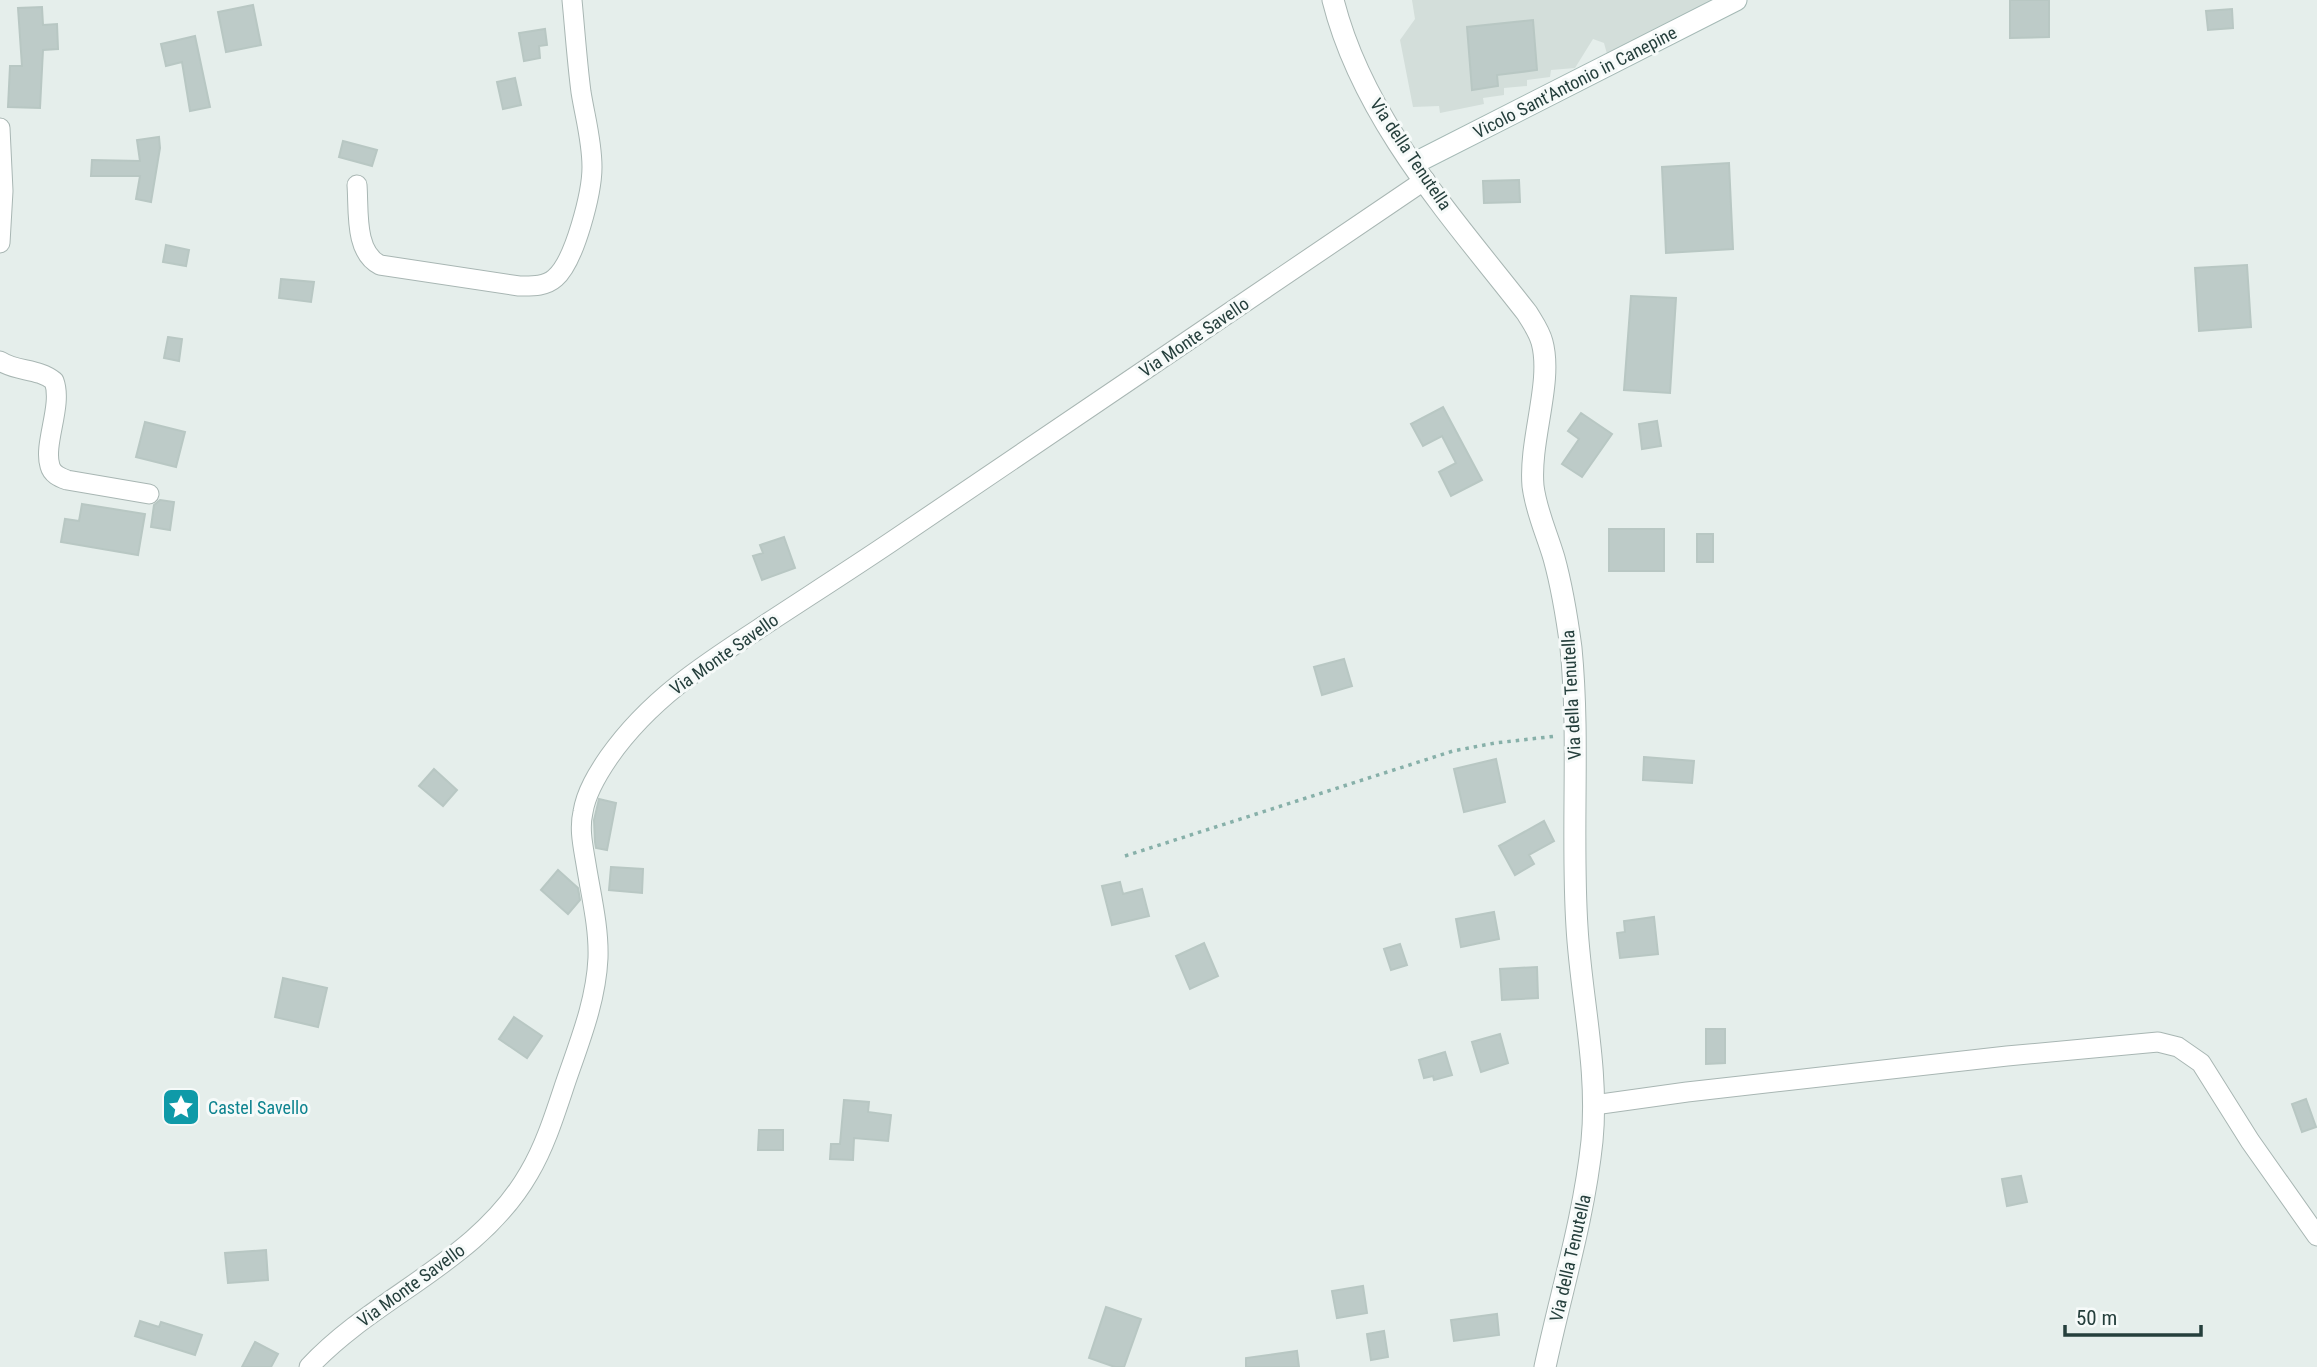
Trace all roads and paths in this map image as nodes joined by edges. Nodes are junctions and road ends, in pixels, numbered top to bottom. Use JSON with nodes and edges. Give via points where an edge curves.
{"nodes":[{"id":1,"x":572,"y":0,"type":"edge"},
{"id":2,"x":1333,"y":0,"type":"edge"},
{"id":3,"x":1736,"y":0,"type":"edge"},
{"id":4,"x":0,"y":128,"type":"edge"},
{"id":5,"x":1419,"y":172,"type":"junction"},
{"id":6,"x":357,"y":185,"type":"dead end"},
{"id":7,"x":0,"y":243,"type":"edge"},
{"id":8,"x":0,"y":361,"type":"edge"},
{"id":9,"x":149,"y":494,"type":"dead end"},
{"id":10,"x":1575,"y":734,"type":"junction"},
{"id":11,"x":1125,"y":856,"type":"dead end"},
{"id":12,"x":1594,"y":1105,"type":"junction"},
{"id":13,"x":2317,"y":1236,"type":"edge"},
{"id":14,"x":309,"y":1367,"type":"edge"},
{"id":15,"x":1545,"y":1367,"type":"edge"}],
"edges":[{"from":1,"to":6,"type":"street","via":[[592,173],[576,239],[556,278],[541,285],[519,286],[380,265],[369,258],[363,244]]},
{"from":2,"to":5,"type":"street","name":"Via della Tenutella","via":[[1359,72]]},
{"from":3,"to":5,"type":"street","name":"Vicolo Sant'Antonio in Canepine"},
{"from":4,"to":7,"type":"street"},
{"from":5,"to":10,"type":"street","name":"Via della Tenutella","via":[[1527,313],[1541,340],[1544,372],[1533,479],[1566,616]]},
{"from":5,"to":14,"type":"street","name":"Via Monte Savello","via":[[888,544],[701,666],[643,715],[605,763],[583,811],[581,837],[598,937],[597,972],[582,1035],[532,1168],[512,1199],[472,1241],[352,1327]]},
{"from":8,"to":9,"type":"street","via":[[54,381],[57,395],[49,462],[57,475]]},
{"from":10,"to":11,"type":"path","via":[[1453,751]]},
{"from":10,"to":12,"type":"street","name":"Via della Tenutella","via":[[1576,916]]},
{"from":12,"to":13,"type":"street","via":[[2158,1042],[2178,1047],[2201,1063]]},
{"from":12,"to":15,"type":"street","name":"Via della Tenutella","via":[[1586,1184]]}]}
